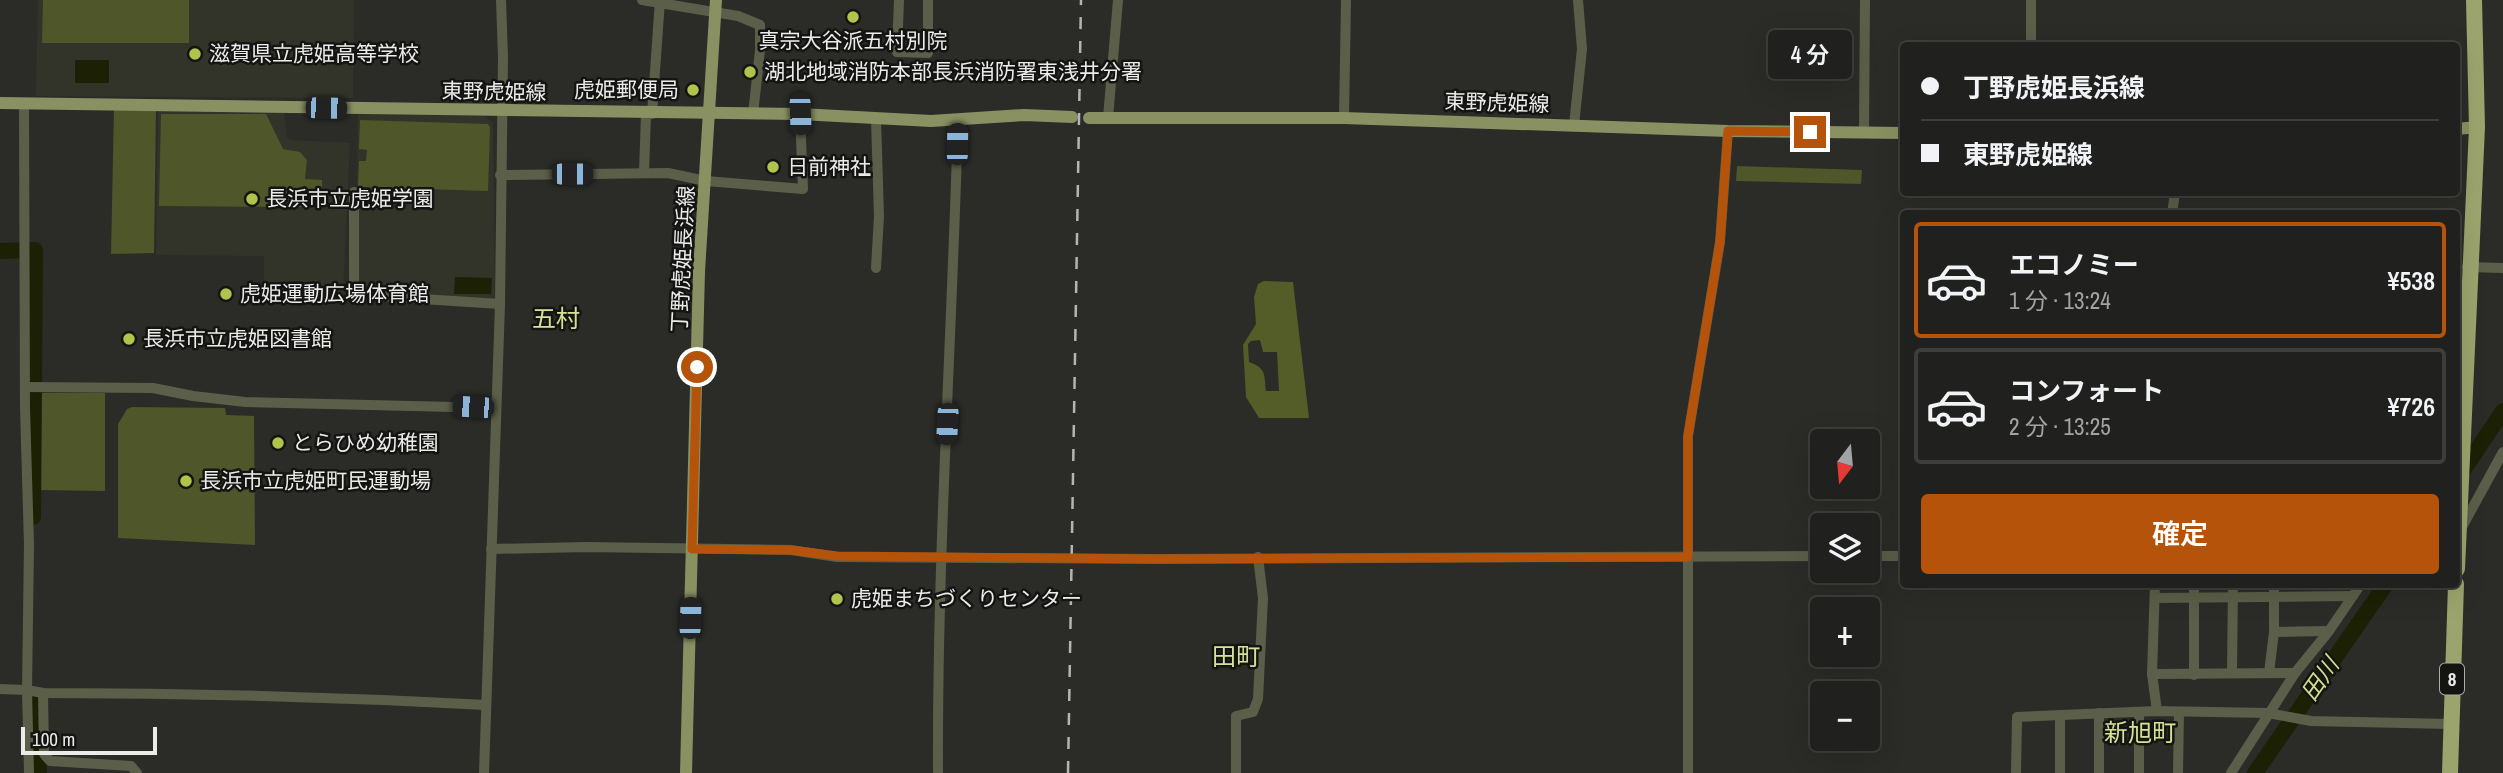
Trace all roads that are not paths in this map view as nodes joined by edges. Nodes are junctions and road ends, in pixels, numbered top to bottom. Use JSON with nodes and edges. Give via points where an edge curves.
{"nodes":[{"id":1,"x":501,"y":0,"type":"edge"},
{"id":2,"x":642,"y":0,"type":"edge"},
{"id":3,"x":899,"y":0,"type":"edge"},
{"id":4,"x":928,"y":0,"type":"edge"},
{"id":5,"x":1118,"y":0,"type":"edge"},
{"id":6,"x":1346,"y":0,"type":"edge"},
{"id":7,"x":1578,"y":0,"type":"edge"},
{"id":8,"x":1865,"y":0,"type":"edge"},
{"id":9,"x":2031,"y":0,"type":"edge"},
{"id":10,"x":2474,"y":0,"type":"edge"},
{"id":11,"x":660,"y":1,"type":"edge"},
{"id":12,"x":715,"y":6,"type":"edge"},
{"id":13,"x":2031,"y":42,"type":"edge"},
{"id":14,"x":0,"y":103,"type":"edge"},
{"id":15,"x":24,"y":104,"type":"junction"},
{"id":16,"x":503,"y":112,"type":"junction"},
{"id":17,"x":649,"y":114,"type":"junction"},
{"id":18,"x":708,"y":114,"type":"junction"},
{"id":19,"x":753,"y":114,"type":"junction"},
{"id":20,"x":800,"y":114,"type":"junction"},
{"id":21,"x":1072,"y":117,"type":"dead end"},
{"id":22,"x":1089,"y":118,"type":"dead end"},
{"id":23,"x":1108,"y":118,"type":"junction"},
{"id":24,"x":1344,"y":118,"type":"junction"},
{"id":25,"x":876,"y":119,"type":"junction"},
{"id":26,"x":957,"y":119,"type":"junction"},
{"id":27,"x":1574,"y":125,"type":"junction"},
{"id":28,"x":2477,"y":127,"type":"junction"},
{"id":29,"x":2460,"y":129,"type":"edge"},
{"id":30,"x":1728,"y":131,"type":"junction"},
{"id":31,"x":1864,"y":133,"type":"junction"},
{"id":32,"x":1900,"y":133,"type":"edge"},
{"id":33,"x":644,"y":173,"type":"junction"},
{"id":34,"x":500,"y":175,"type":"junction"},
{"id":35,"x":706,"y":181,"type":"junction"},
{"id":36,"x":354,"y":192,"type":"dead end"},
{"id":37,"x":2468,"y":267,"type":"junction"},
{"id":38,"x":876,"y":268,"type":"dead end"},
{"id":39,"x":2503,"y":268,"type":"edge"},
{"id":40,"x":500,"y":304,"type":"junction"},
{"id":41,"x":31,"y":387,"type":"junction"},
{"id":42,"x":496,"y":408,"type":"junction"},
{"id":43,"x":2461,"y":428,"type":"edge"},
{"id":44,"x":2503,"y":452,"type":"edge"},
{"id":45,"x":2460,"y":471,"type":"edge"},
{"id":46,"x":2460,"y":530,"type":"edge"},
{"id":47,"x":491,"y":549,"type":"junction"},
{"id":48,"x":692,"y":549,"type":"junction"},
{"id":49,"x":1810,"y":556,"type":"edge"},
{"id":50,"x":1880,"y":556,"type":"edge"},
{"id":51,"x":1900,"y":556,"type":"edge"},
{"id":52,"x":940,"y":557,"type":"junction"},
{"id":53,"x":1258,"y":557,"type":"junction"},
{"id":54,"x":1688,"y":557,"type":"junction"},
{"id":55,"x":2155,"y":588,"type":"edge"},
{"id":56,"x":2194,"y":588,"type":"edge"},
{"id":57,"x":2234,"y":588,"type":"edge"},
{"id":58,"x":2358,"y":588,"type":"edge"},
{"id":59,"x":2456,"y":588,"type":"edge"},
{"id":60,"x":2274,"y":591,"type":"edge"},
{"id":61,"x":2353,"y":596,"type":"junction"},
{"id":62,"x":2194,"y":597,"type":"junction"},
{"id":63,"x":2234,"y":597,"type":"junction"},
{"id":64,"x":2155,"y":598,"type":"junction"},
{"id":65,"x":2329,"y":631,"type":"junction"},
{"id":66,"x":2274,"y":632,"type":"junction"},
{"id":67,"x":2232,"y":673,"type":"junction"},
{"id":68,"x":2269,"y":673,"type":"junction"},
{"id":69,"x":2295,"y":673,"type":"junction"},
{"id":70,"x":2152,"y":674,"type":"junction"},
{"id":71,"x":2194,"y":675,"type":"junction"},
{"id":72,"x":0,"y":689,"type":"edge"},
{"id":73,"x":27,"y":690,"type":"junction"},
{"id":74,"x":43,"y":693,"type":"junction"},
{"id":75,"x":486,"y":705,"type":"junction"},
{"id":76,"x":2157,"y":711,"type":"junction"},
{"id":77,"x":2139,"y":712,"type":"junction"},
{"id":78,"x":2179,"y":712,"type":"junction"},
{"id":79,"x":2099,"y":713,"type":"junction"},
{"id":80,"x":2270,"y":713,"type":"junction"},
{"id":81,"x":2060,"y":715,"type":"junction"},
{"id":82,"x":2450,"y":724,"type":"junction"},
{"id":83,"x":29,"y":773,"type":"edge"},
{"id":84,"x":137,"y":773,"type":"edge"},
{"id":85,"x":484,"y":773,"type":"edge"},
{"id":86,"x":686,"y":773,"type":"edge"},
{"id":87,"x":938,"y":773,"type":"edge"},
{"id":88,"x":1236,"y":773,"type":"edge"},
{"id":89,"x":1688,"y":773,"type":"edge"},
{"id":90,"x":2016,"y":773,"type":"edge"},
{"id":91,"x":2060,"y":773,"type":"edge"},
{"id":92,"x":2099,"y":773,"type":"edge"},
{"id":93,"x":2139,"y":773,"type":"edge"},
{"id":94,"x":2178,"y":773,"type":"edge"},
{"id":95,"x":2231,"y":773,"type":"edge"},
{"id":96,"x":2449,"y":773,"type":"edge"}],
"edges":[{"from":1,"to":16,"type":"street"},
{"from":2,"to":11,"type":"street"},
{"from":3,"to":4,"type":"street","via":[[897,52],[928,53]]},
{"from":5,"to":23,"type":"street"},
{"from":6,"to":24,"type":"street"},
{"from":7,"to":27,"type":"street","via":[[1582,49]]},
{"from":8,"to":31,"type":"street"},
{"from":9,"to":13,"type":"street"},
{"from":10,"to":28,"type":"highway"},
{"from":11,"to":12,"type":"street"},
{"from":11,"to":17,"type":"street"},
{"from":12,"to":18,"type":"main road","name":"丁野虎姫長浜線"},
{"from":12,"to":19,"type":"street","via":[[760,25]]},
{"from":14,"to":15,"type":"main road","name":"東野虎姫線"},
{"from":15,"to":16,"type":"main road","name":"東野虎姫線"},
{"from":15,"to":41,"type":"street"},
{"from":16,"to":17,"type":"main road","name":"東野虎姫線"},
{"from":16,"to":34,"type":"street"},
{"from":17,"to":18,"type":"main road","name":"東野虎姫線"},
{"from":17,"to":33,"type":"street"},
{"from":18,"to":19,"type":"main road","name":"東野虎姫線"},
{"from":18,"to":35,"type":"main road","name":"丁野虎姫長浜線"},
{"from":19,"to":20,"type":"main road","name":"東野虎姫線"},
{"from":20,"to":25,"type":"main road","name":"東野虎姫線"},
{"from":20,"to":35,"type":"street","via":[[803,189]]},
{"from":21,"to":26,"type":"main road","name":"東野虎姫線"},
{"from":22,"to":23,"type":"main road","name":"東野虎姫線"},
{"from":23,"to":24,"type":"main road","name":"東野虎姫線"},
{"from":24,"to":27,"type":"main road","name":"東野虎姫線"},
{"from":25,"to":26,"type":"main road","name":"東野虎姫線"},
{"from":25,"to":38,"type":"street"},
{"from":26,"to":52,"type":"street"},
{"from":27,"to":30,"type":"main road","name":"東野虎姫線"},
{"from":28,"to":29,"type":"main road"},
{"from":28,"to":37,"type":"highway"},
{"from":30,"to":31,"type":"main road","name":"東野虎姫線"},
{"from":30,"to":54,"type":"street","via":[[1720,242],[1688,436]]},
{"from":31,"to":32,"type":"main road","name":"東野虎姫線"},
{"from":33,"to":34,"type":"street"},
{"from":33,"to":35,"type":"street"},
{"from":34,"to":40,"type":"street"},
{"from":35,"to":48,"type":"main road","name":"丁野虎姫長浜線"},
{"from":36,"to":40,"type":"street","via":[[354,287],[360,295]]},
{"from":37,"to":39,"type":"street"},
{"from":37,"to":43,"type":"highway"},
{"from":40,"to":42,"type":"street"},
{"from":41,"to":42,"type":"street","via":[[168,387],[192,397],[216,395],[245,402]]},
{"from":41,"to":73,"type":"street"},
{"from":42,"to":47,"type":"street"},
{"from":43,"to":45,"type":"highway"},
{"from":44,"to":46,"type":"street"},
{"from":47,"to":48,"type":"street"},
{"from":47,"to":75,"type":"street"},
{"from":48,"to":52,"type":"street"},
{"from":48,"to":86,"type":"main road","name":"丁野虎姫長浜線"},
{"from":49,"to":54,"type":"street"},
{"from":50,"to":51,"type":"street"},
{"from":52,"to":53,"type":"street"},
{"from":52,"to":87,"type":"street"},
{"from":53,"to":54,"type":"street"},
{"from":53,"to":88,"type":"street","via":[[1262,598],[1258,699],[1254,712],[1236,716]]},
{"from":54,"to":89,"type":"street"},
{"from":55,"to":64,"type":"street"},
{"from":56,"to":62,"type":"street"},
{"from":57,"to":63,"type":"street"},
{"from":58,"to":61,"type":"street"},
{"from":59,"to":82,"type":"highway","number":"8"},
{"from":60,"to":61,"type":"street"},
{"from":60,"to":63,"type":"street"},
{"from":60,"to":66,"type":"street"},
{"from":61,"to":65,"type":"street"},
{"from":62,"to":63,"type":"street"},
{"from":62,"to":64,"type":"street"},
{"from":62,"to":71,"type":"street"},
{"from":63,"to":67,"type":"street"},
{"from":64,"to":70,"type":"street"},
{"from":65,"to":66,"type":"street"},
{"from":65,"to":69,"type":"street"},
{"from":66,"to":68,"type":"street"},
{"from":67,"to":68,"type":"street"},
{"from":67,"to":71,"type":"street"},
{"from":68,"to":69,"type":"street"},
{"from":69,"to":80,"type":"street"},
{"from":70,"to":71,"type":"street"},
{"from":70,"to":76,"type":"street"},
{"from":72,"to":73,"type":"street"},
{"from":73,"to":74,"type":"street"},
{"from":73,"to":83,"type":"street"},
{"from":74,"to":75,"type":"street","via":[[186,692]]},
{"from":74,"to":84,"type":"street","via":[[44,754],[50,761],[131,765]]},
{"from":75,"to":85,"type":"street"},
{"from":76,"to":77,"type":"street"},
{"from":76,"to":78,"type":"street"},
{"from":77,"to":79,"type":"street"},
{"from":77,"to":93,"type":"street"},
{"from":78,"to":80,"type":"street"},
{"from":78,"to":94,"type":"street"},
{"from":79,"to":81,"type":"street"},
{"from":79,"to":92,"type":"street"},
{"from":80,"to":82,"type":"street","via":[[2311,721]]},
{"from":80,"to":95,"type":"street"},
{"from":81,"to":90,"type":"street","via":[[2017,717]]},
{"from":81,"to":91,"type":"street"},
{"from":82,"to":96,"type":"highway","number":"8"}]}
